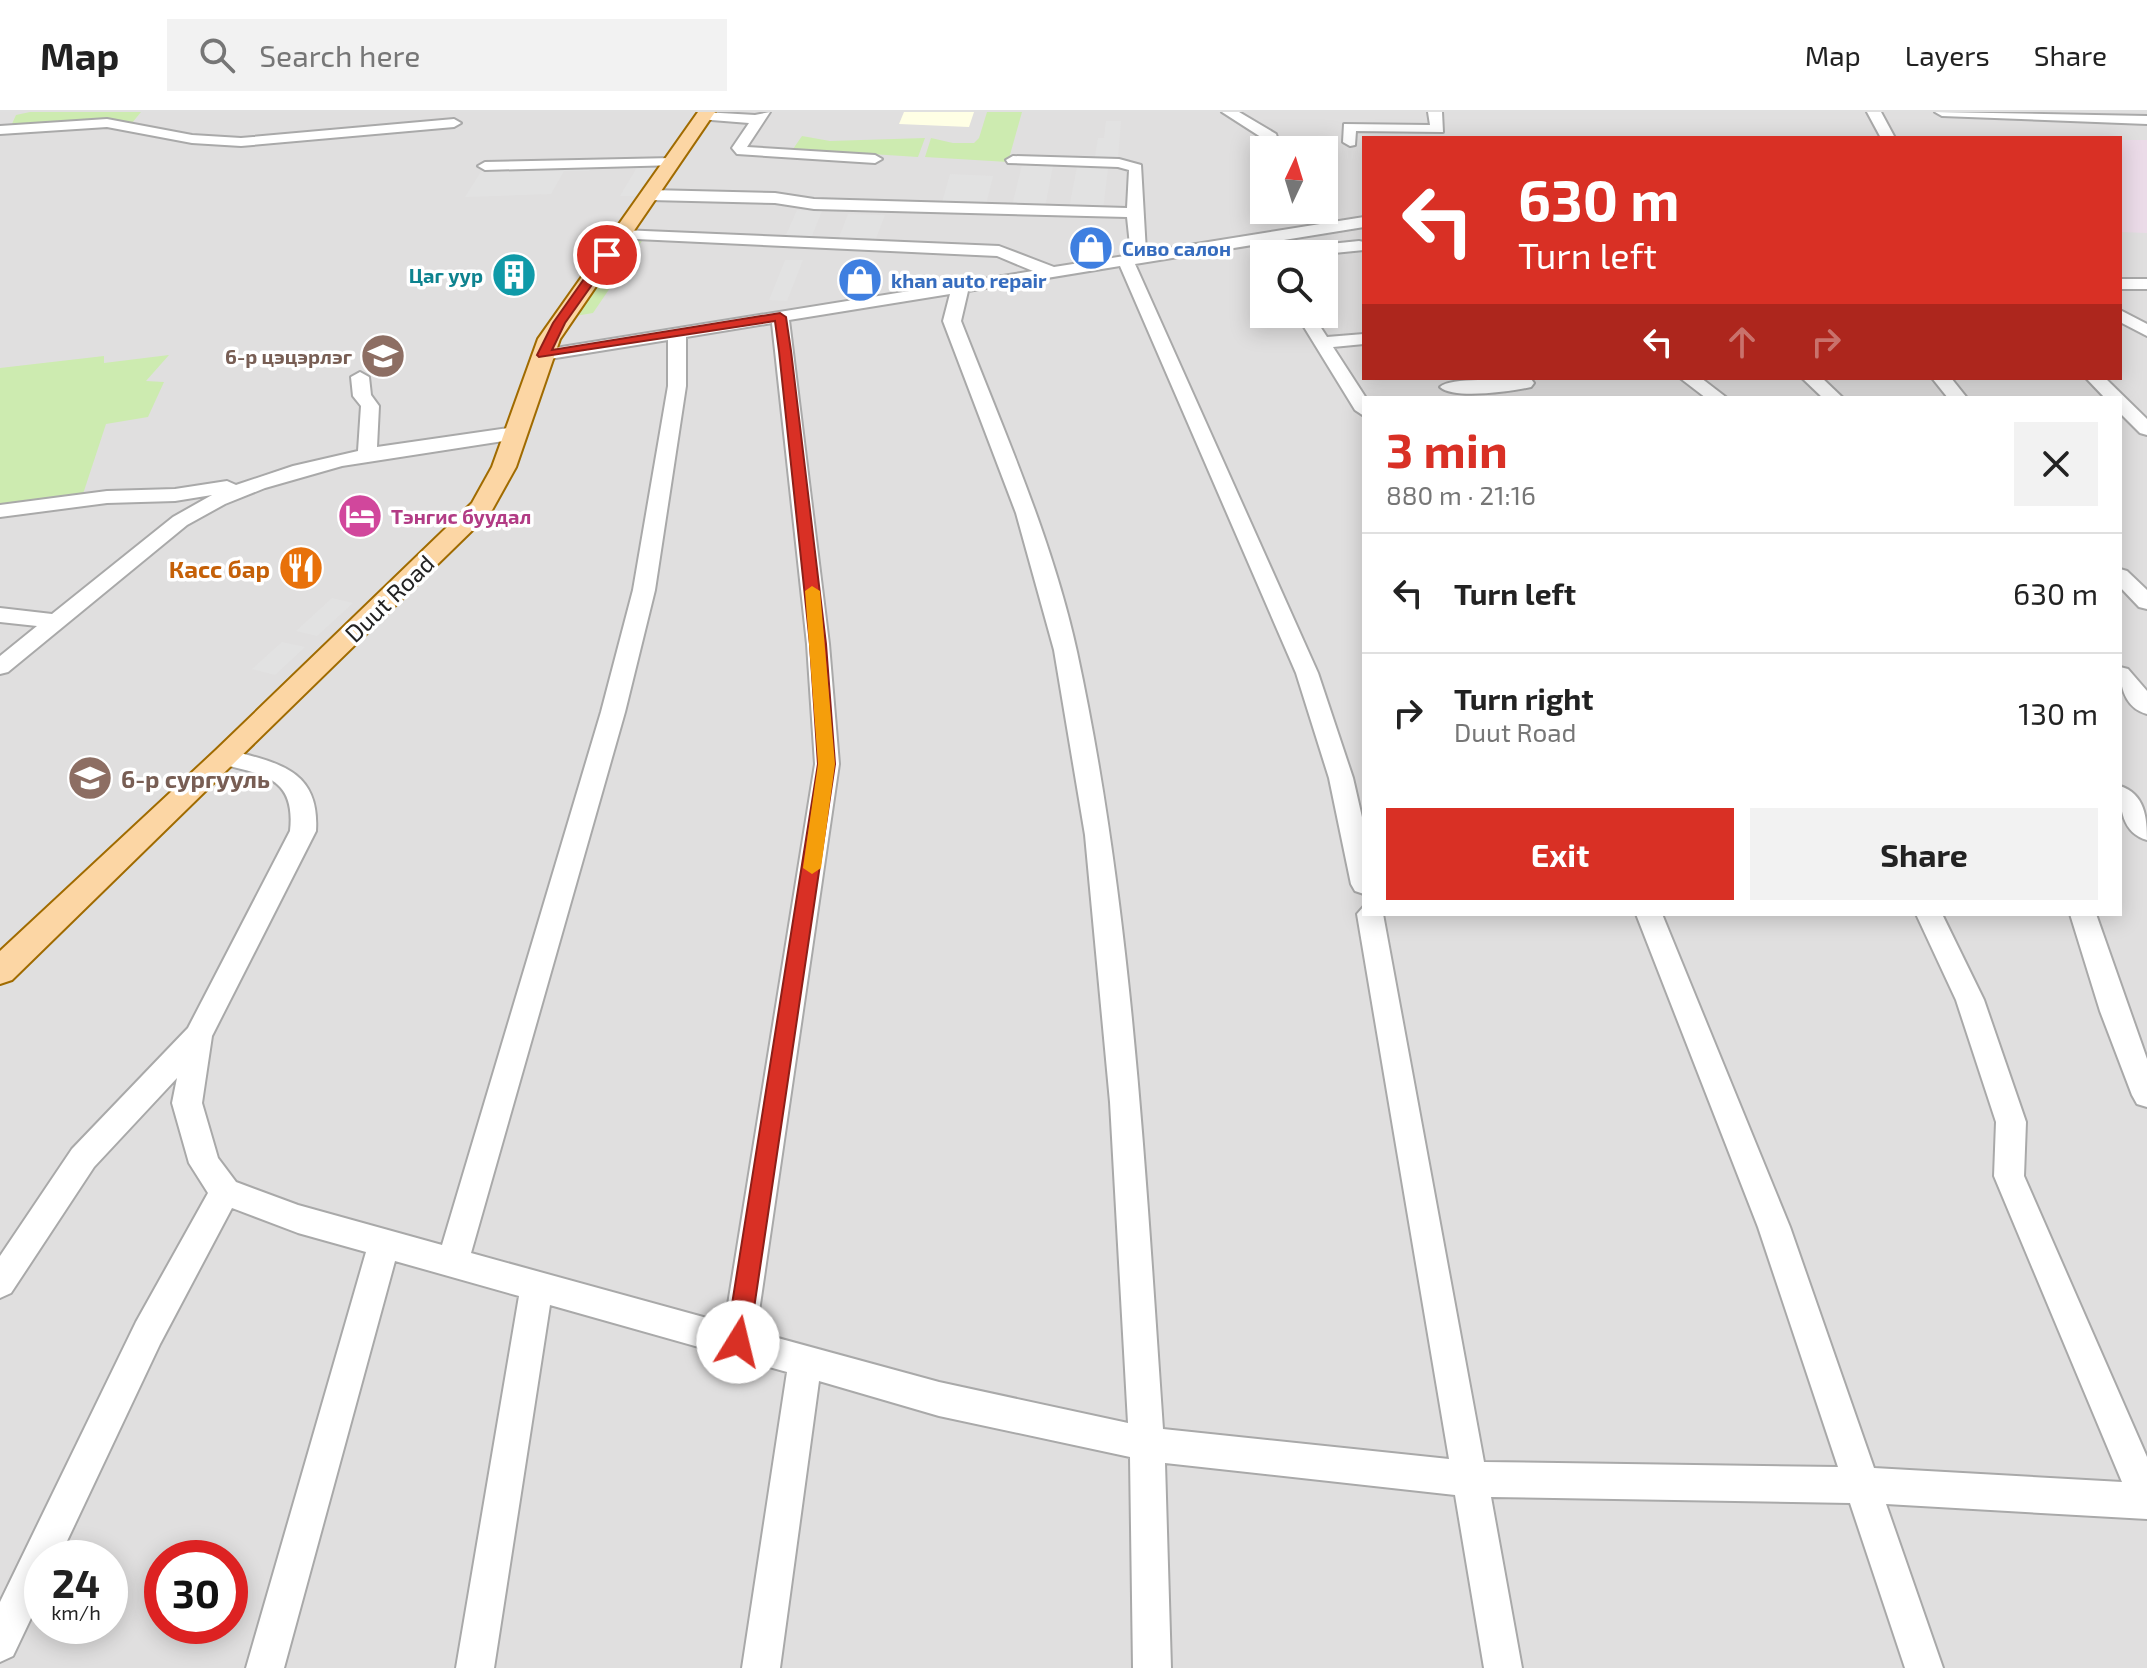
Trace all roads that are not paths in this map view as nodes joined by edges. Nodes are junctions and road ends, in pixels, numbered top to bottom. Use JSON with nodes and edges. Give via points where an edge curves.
{"nodes":[{"id":1,"x":1229,"y":112,"type":"edge"},
{"id":2,"x":1435,"y":112,"type":"edge"},
{"id":3,"x":1874,"y":112,"type":"edge"},
{"id":4,"x":1942,"y":112,"type":"edge"},
{"id":5,"x":706,"y":114,"type":"edge"},
{"id":6,"x":761,"y":115,"type":"edge"},
{"id":7,"x":2147,"y":120,"type":"edge"},
{"id":8,"x":454,"y":123,"type":"dead end"},
{"id":9,"x":0,"y":130,"type":"edge"},
{"id":10,"x":1269,"y":136,"type":"edge"},
{"id":11,"x":1887,"y":136,"type":"edge"},
{"id":12,"x":1350,"y":142,"type":"dead end"},
{"id":13,"x":875,"y":159,"type":"dead end"},
{"id":14,"x":1013,"y":160,"type":"dead end"},
{"id":15,"x":673,"y":162,"type":"junction"},
{"id":16,"x":485,"y":166,"type":"dead end"},
{"id":17,"x":650,"y":195,"type":"junction"},
{"id":18,"x":1134,"y":213,"type":"junction"},
{"id":19,"x":1362,"y":222,"type":"edge"},
{"id":20,"x":1335,"y":227,"type":"junction"},
{"id":21,"x":1279,"y":229,"type":"junction"},
{"id":22,"x":621,"y":235,"type":"junction"},
{"id":23,"x":1282,"y":240,"type":"edge"},
{"id":24,"x":1362,"y":248,"type":"edge"},
{"id":25,"x":1338,"y":250,"type":"edge"},
{"id":26,"x":1250,"y":257,"type":"edge"},
{"id":27,"x":1131,"y":264,"type":"junction"},
{"id":28,"x":1051,"y":272,"type":"junction"},
{"id":29,"x":2122,"y":284,"type":"edge"},
{"id":30,"x":2147,"y":284,"type":"edge"},
{"id":31,"x":960,"y":288,"type":"junction"},
{"id":32,"x":2122,"y":316,"type":"edge"},
{"id":33,"x":780,"y":317,"type":"junction"},
{"id":34,"x":1312,"y":328,"type":"edge"},
{"id":35,"x":2147,"y":331,"type":"edge"},
{"id":36,"x":677,"y":334,"type":"junction"},
{"id":37,"x":1362,"y":339,"type":"edge"},
{"id":38,"x":1321,"y":343,"type":"junction"},
{"id":39,"x":543,"y":355,"type":"junction"},
{"id":40,"x":360,"y":377,"type":"dead end"},
{"id":41,"x":1522,"y":380,"type":"edge"},
{"id":42,"x":1692,"y":380,"type":"edge"},
{"id":43,"x":1813,"y":380,"type":"edge"},
{"id":44,"x":1943,"y":380,"type":"edge"},
{"id":45,"x":2097,"y":380,"type":"edge"},
{"id":46,"x":1449,"y":387,"type":"dead end"},
{"id":47,"x":1541,"y":396,"type":"edge"},
{"id":48,"x":1715,"y":396,"type":"edge"},
{"id":49,"x":1832,"y":396,"type":"edge"},
{"id":50,"x":1956,"y":396,"type":"edge"},
{"id":51,"x":2113,"y":396,"type":"edge"},
{"id":52,"x":2122,"y":405,"type":"edge"},
{"id":53,"x":1362,"y":407,"type":"edge"},
{"id":54,"x":2147,"y":429,"type":"edge"},
{"id":55,"x":516,"y":433,"type":"junction"},
{"id":56,"x":367,"y":457,"type":"junction"},
{"id":57,"x":261,"y":482,"type":"junction"},
{"id":58,"x":0,"y":511,"type":"edge"},
{"id":59,"x":2122,"y":577,"type":"edge"},
{"id":60,"x":2147,"y":602,"type":"edge"},
{"id":61,"x":0,"y":615,"type":"edge"},
{"id":62,"x":57,"y":621,"type":"junction"},
{"id":63,"x":0,"y":667,"type":"edge"},
{"id":64,"x":2122,"y":676,"type":"edge"},
{"id":65,"x":2147,"y":706,"type":"edge"},
{"id":66,"x":226,"y":757,"type":"junction"},
{"id":67,"x":2122,"y":798,"type":"edge"},
{"id":68,"x":2147,"y":831,"type":"edge"},
{"id":69,"x":1362,"y":875,"type":"edge"},
{"id":70,"x":1370,"y":916,"type":"edge"},
{"id":71,"x":1650,"y":916,"type":"edge"},
{"id":72,"x":1930,"y":916,"type":"edge"},
{"id":73,"x":2084,"y":916,"type":"edge"},
{"id":74,"x":0,"y":971,"type":"edge"},
{"id":75,"x":198,"y":1036,"type":"junction"},
{"id":76,"x":2147,"y":1095,"type":"edge"},
{"id":77,"x":225,"y":1192,"type":"junction"},
{"id":78,"x":384,"y":1243,"type":"junction"},
{"id":79,"x":453,"y":1262,"type":"junction"},
{"id":80,"x":0,"y":1283,"type":"edge"},
{"id":81,"x":537,"y":1285,"type":"junction"},
{"id":82,"x":738,"y":1342,"type":"junction"},
{"id":83,"x":805,"y":1363,"type":"junction"},
{"id":84,"x":1147,"y":1444,"type":"junction"},
{"id":85,"x":1470,"y":1479,"type":"junction"},
{"id":86,"x":1861,"y":1485,"type":"junction"},
{"id":87,"x":2147,"y":1499,"type":"edge"},
{"id":88,"x":0,"y":1643,"type":"edge"},
{"id":89,"x":265,"y":1668,"type":"edge"},
{"id":90,"x":475,"y":1668,"type":"edge"},
{"id":91,"x":761,"y":1668,"type":"edge"},
{"id":92,"x":1152,"y":1668,"type":"edge"},
{"id":93,"x":1503,"y":1668,"type":"edge"},
{"id":94,"x":1924,"y":1668,"type":"edge"}],
"edges":[{"from":1,"to":10,"type":"street"},
{"from":2,"to":12,"type":"street","via":[[1438,129],[1349,127]]},
{"from":3,"to":11,"type":"street"},
{"from":4,"to":7,"type":"street"},
{"from":5,"to":6,"type":"street"},
{"from":5,"to":15,"type":"main road","name":"Duut Road"},
{"from":6,"to":13,"type":"street","via":[[739,148],[742,151]]},
{"from":8,"to":9,"type":"street","via":[[241,142],[107,123]]},
{"from":14,"to":18,"type":"street","via":[[1136,168]]},
{"from":15,"to":16,"type":"street"},
{"from":15,"to":17,"type":"main road","name":"Duut Road"},
{"from":17,"to":18,"type":"street"},
{"from":17,"to":22,"type":"main road","name":"Duut Road"},
{"from":18,"to":27,"type":"street"},
{"from":19,"to":20,"type":"street"},
{"from":20,"to":21,"type":"street"},
{"from":20,"to":24,"type":"street"},
{"from":21,"to":23,"type":"street"},
{"from":21,"to":27,"type":"street"},
{"from":22,"to":28,"type":"street","via":[[999,251]]},
{"from":22,"to":39,"type":"main road","name":"Duut Road","via":[[559,323]]},
{"from":24,"to":25,"type":"street"},
{"from":26,"to":27,"type":"street"},
{"from":27,"to":28,"type":"street"},
{"from":27,"to":69,"type":"street","via":[[1307,673],[1341,778]]},
{"from":28,"to":31,"type":"street"},
{"from":29,"to":30,"type":"street"},
{"from":31,"to":33,"type":"street"},
{"from":31,"to":84,"type":"street","via":[[952,321],[1035,543],[1065,650],[1098,835],[1125,1102]]},
{"from":32,"to":35,"type":"street"},
{"from":33,"to":36,"type":"street"},
{"from":33,"to":82,"type":"street","via":[[827,764]]},
{"from":34,"to":38,"type":"street"},
{"from":36,"to":39,"type":"street"},
{"from":36,"to":79,"type":"street","via":[[677,386],[644,590]]},
{"from":37,"to":38,"type":"street"},
{"from":38,"to":53,"type":"street"},
{"from":39,"to":55,"type":"main road","name":"Duut Road"},
{"from":40,"to":56,"type":"street","via":[[362,396],[370,406]]},
{"from":41,"to":46,"type":"street","via":[[1502,387]]},
{"from":41,"to":47,"type":"street"},
{"from":42,"to":48,"type":"street"},
{"from":43,"to":49,"type":"street"},
{"from":44,"to":50,"type":"street"},
{"from":45,"to":51,"type":"street"},
{"from":52,"to":54,"type":"street"},
{"from":55,"to":56,"type":"street"},
{"from":55,"to":66,"type":"main road","name":"Duut Road","via":[[482,507]]},
{"from":56,"to":57,"type":"street"},
{"from":57,"to":58,"type":"street"},
{"from":57,"to":62,"type":"street","via":[[209,502],[180,521]]},
{"from":59,"to":60,"type":"street"},
{"from":61,"to":62,"type":"street"},
{"from":62,"to":63,"type":"street"},
{"from":64,"to":65,"type":"street"},
{"from":66,"to":74,"type":"main road","name":"Duut Road"},
{"from":66,"to":75,"type":"street","via":[[292,781],[307,811],[303,831]]},
{"from":67,"to":68,"type":"street"},
{"from":70,"to":85,"type":"street"},
{"from":71,"to":86,"type":"street","via":[[1774,1227]]},
{"from":72,"to":87,"type":"street","via":[[1970,1000],[2011,1122],[2009,1176]]},
{"from":73,"to":76,"type":"street"},
{"from":75,"to":77,"type":"street","via":[[187,1103],[204,1163]]},
{"from":75,"to":80,"type":"street","via":[[83,1158]]},
{"from":77,"to":78,"type":"street"},
{"from":77,"to":88,"type":"street","via":[[148,1333]]},
{"from":78,"to":79,"type":"street"},
{"from":78,"to":89,"type":"street"},
{"from":79,"to":81,"type":"street"},
{"from":81,"to":82,"type":"street"},
{"from":81,"to":90,"type":"street"},
{"from":82,"to":83,"type":"street"},
{"from":83,"to":84,"type":"street","via":[[939,1399]]},
{"from":83,"to":91,"type":"street"},
{"from":84,"to":85,"type":"street"},
{"from":84,"to":92,"type":"street"},
{"from":85,"to":86,"type":"street"},
{"from":85,"to":93,"type":"street"},
{"from":86,"to":87,"type":"street"},
{"from":86,"to":94,"type":"street"}]}
